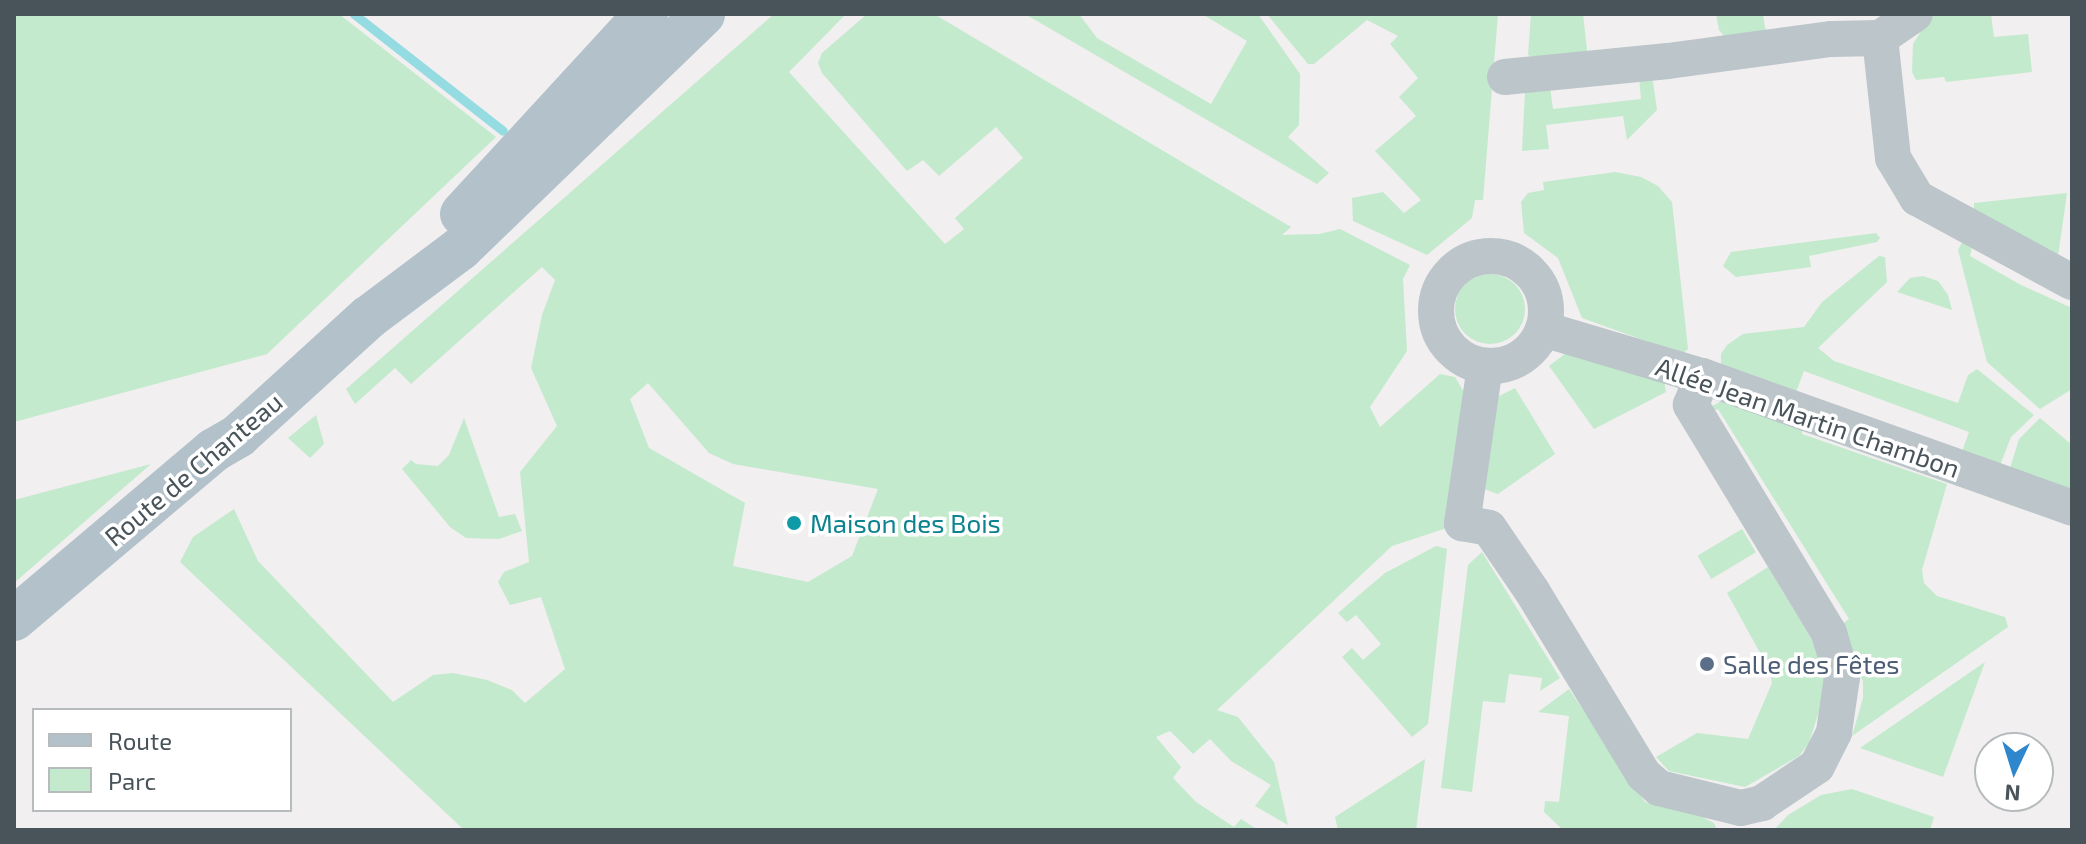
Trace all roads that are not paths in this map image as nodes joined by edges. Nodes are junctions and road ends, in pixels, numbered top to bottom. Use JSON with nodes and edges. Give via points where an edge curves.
{"nodes":[{"id":1,"x":646,"y":14,"type":"edge"},
{"id":2,"x":703,"y":14,"type":"edge"},
{"id":3,"x":1915,"y":14,"type":"edge"},
{"id":4,"x":1880,"y":38,"type":"junction"},
{"id":5,"x":1505,"y":77,"type":"dead end"},
{"id":6,"x":2072,"y":282,"type":"edge"},
{"id":7,"x":369,"y":317,"type":"junction"},
{"id":8,"x":1543,"y":329,"type":"junction"},
{"id":9,"x":1485,"y":366,"type":"junction"},
{"id":10,"x":1702,"y":376,"type":"junction"},
{"id":11,"x":2072,"y":508,"type":"edge"},
{"id":12,"x":14,"y":619,"type":"edge"}],
"edges":[{"from":1,"to":7,"type":"main road","name":"Route de Chanteau"},
{"from":2,"to":7,"type":"main road","name":"Route de Chanteau","via":[[460,249]]},
{"from":3,"to":4,"type":"street"},
{"from":4,"to":5,"type":"street","via":[[1831,39]]},
{"from":4,"to":6,"type":"street","via":[[1893,158],[1917,198]]},
{"from":7,"to":12,"type":"main road","name":"Route de Chanteau","via":[[238,436],[214,450]]},
{"from":8,"to":9,"type":"street","via":[[1520,358]]},
{"from":8,"to":9,"type":"street","via":[[1544,297],[1526,269],[1496,257],[1464,263],[1442,286],[1436,318],[1449,346],[1471,363]]},
{"from":8,"to":10,"type":"street","name":"Allée Jean Martin Chambon"},
{"from":9,"to":10,"type":"street","via":[[1462,523],[1489,528],[1644,775],[1659,788],[1741,808],[1762,803],[1817,766],[1834,732],[1842,677],[1829,633],[1691,405]]},
{"from":10,"to":11,"type":"street","name":"Allée Jean Martin Chambon"}]}
